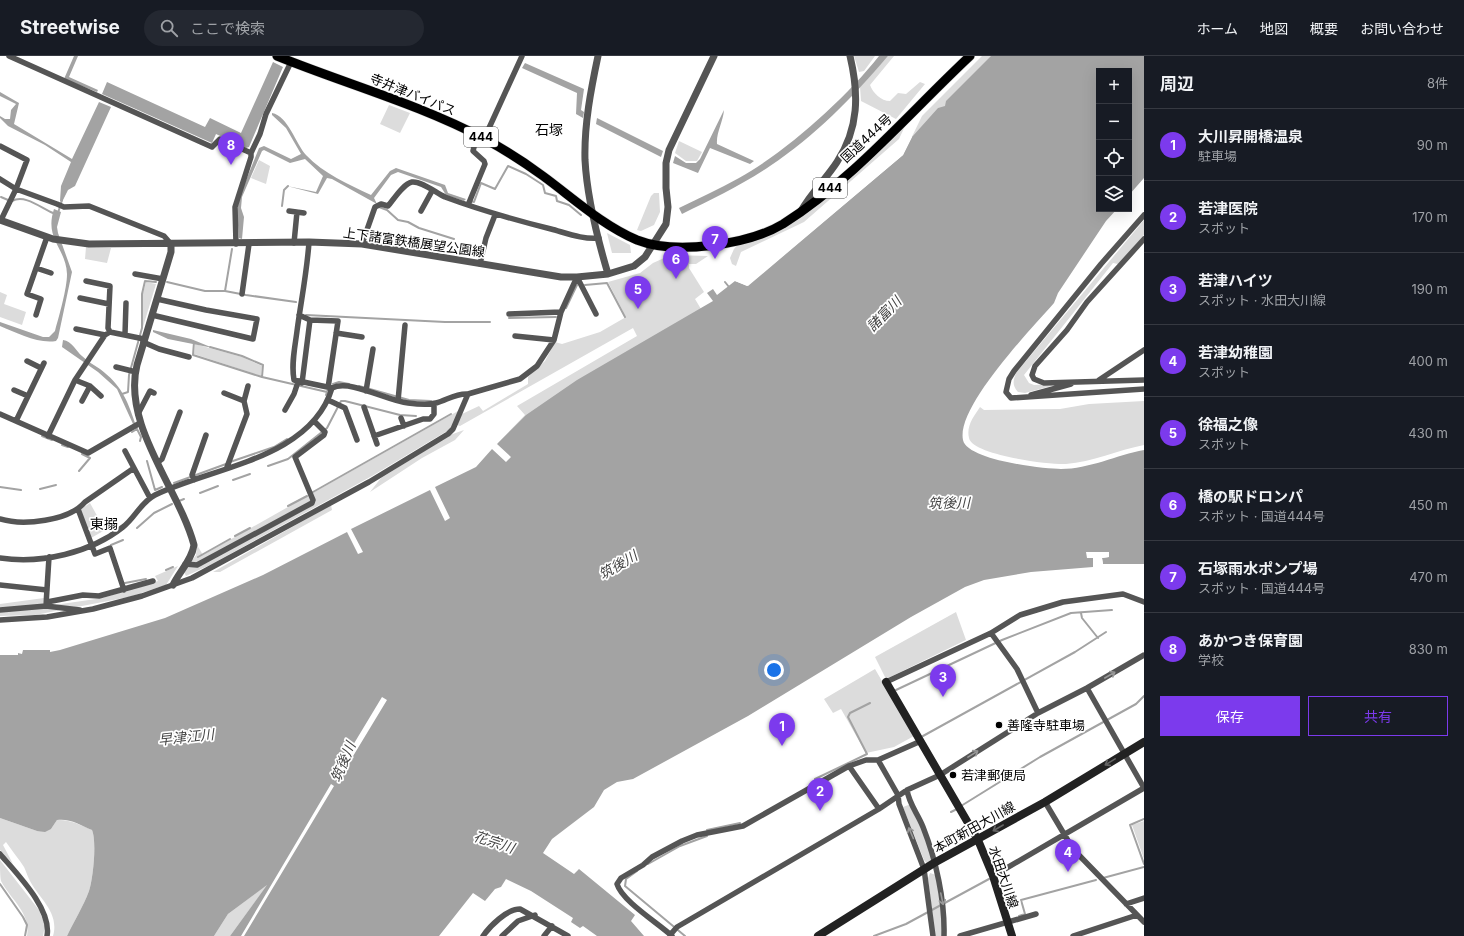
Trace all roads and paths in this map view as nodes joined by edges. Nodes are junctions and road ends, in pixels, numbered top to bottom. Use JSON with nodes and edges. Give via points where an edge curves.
{"nodes":[{"id":1,"x":9,"y":56,"type":"edge"},
{"id":2,"x":277,"y":56,"type":"edge"},
{"id":3,"x":522,"y":56,"type":"edge"},
{"id":4,"x":598,"y":56,"type":"edge"},
{"id":5,"x":714,"y":56,"type":"edge"},
{"id":6,"x":850,"y":56,"type":"edge"},
{"id":7,"x":970,"y":56,"type":"edge"},
{"id":8,"x":291,"y":62,"type":"junction"},
{"id":9,"x":481,"y":137,"type":"junction"},
{"id":10,"x":0,"y":146,"type":"edge"},
{"id":11,"x":251,"y":153,"type":"junction"},
{"id":12,"x":0,"y":179,"type":"edge"},
{"id":13,"x":16,"y":189,"type":"junction"},
{"id":14,"x":432,"y":190,"type":"junction"},
{"id":15,"x":468,"y":205,"type":"junction"},
{"id":16,"x":289,"y":211,"type":"dead end"},
{"id":17,"x":421,"y":211,"type":"dead end"},
{"id":18,"x":801,"y":211,"type":"junction"},
{"id":19,"x":297,"y":212,"type":"junction"},
{"id":20,"x":304,"y":213,"type":"dead end"},
{"id":21,"x":495,"y":215,"type":"junction"},
{"id":22,"x":593,"y":215,"type":"junction"},
{"id":23,"x":1144,"y":215,"type":"edge"},
{"id":24,"x":0,"y":220,"type":"edge"},
{"id":25,"x":50,"y":238,"type":"junction"},
{"id":26,"x":599,"y":238,"type":"junction"},
{"id":27,"x":1144,"y":239,"type":"edge"},
{"id":28,"x":309,"y":242,"type":"junction"},
{"id":29,"x":294,"y":243,"type":"junction"},
{"id":30,"x":171,"y":244,"type":"junction"},
{"id":31,"x":236,"y":244,"type":"junction"},
{"id":32,"x":249,"y":244,"type":"junction"},
{"id":33,"x":362,"y":244,"type":"junction"},
{"id":34,"x":654,"y":245,"type":"junction"},
{"id":35,"x":480,"y":264,"type":"junction"},
{"id":36,"x":36,"y":268,"type":"junction"},
{"id":37,"x":51,"y":273,"type":"dead end"},
{"id":38,"x":135,"y":274,"type":"dead end"},
{"id":39,"x":608,"y":274,"type":"junction"},
{"id":40,"x":577,"y":277,"type":"junction"},
{"id":41,"x":162,"y":279,"type":"junction"},
{"id":42,"x":86,"y":281,"type":"dead end"},
{"id":43,"x":242,"y":294,"type":"dead end"},
{"id":44,"x":80,"y":298,"type":"dead end"},
{"id":45,"x":157,"y":298,"type":"junction"},
{"id":46,"x":109,"y":304,"type":"junction"},
{"id":47,"x":126,"y":304,"type":"dead end"},
{"id":48,"x":561,"y":312,"type":"junction"},
{"id":49,"x":509,"y":314,"type":"dead end"},
{"id":50,"x":596,"y":314,"type":"dead end"},
{"id":51,"x":36,"y":315,"type":"dead end"},
{"id":52,"x":152,"y":315,"type":"junction"},
{"id":53,"x":300,"y":315,"type":"junction"},
{"id":54,"x":310,"y":320,"type":"junction"},
{"id":55,"x":405,"y":325,"type":"dead end"},
{"id":56,"x":76,"y":330,"type":"dead end"},
{"id":57,"x":336,"y":332,"type":"junction"},
{"id":58,"x":107,"y":334,"type":"junction"},
{"id":59,"x":125,"y":334,"type":"junction"},
{"id":60,"x":515,"y":336,"type":"dead end"},
{"id":61,"x":362,"y":337,"type":"dead end"},
{"id":62,"x":141,"y":339,"type":"junction"},
{"id":63,"x":554,"y":340,"type":"junction"},
{"id":64,"x":373,"y":349,"type":"dead end"},
{"id":65,"x":1144,"y":350,"type":"edge"},
{"id":66,"x":189,"y":358,"type":"dead end"},
{"id":67,"x":27,"y":361,"type":"dead end"},
{"id":68,"x":116,"y":367,"type":"dead end"},
{"id":69,"x":132,"y":371,"type":"junction"},
{"id":70,"x":76,"y":380,"type":"junction"},
{"id":71,"x":1099,"y":380,"type":"junction"},
{"id":72,"x":1144,"y":380,"type":"edge"},
{"id":73,"x":299,"y":383,"type":"junction"},
{"id":74,"x":1074,"y":383,"type":"junction"},
{"id":75,"x":90,"y":386,"type":"junction"},
{"id":76,"x":248,"y":386,"type":"dead end"},
{"id":77,"x":330,"y":388,"type":"junction"},
{"id":78,"x":367,"y":388,"type":"junction"},
{"id":79,"x":1144,"y":389,"type":"edge"},
{"id":80,"x":14,"y":390,"type":"dead end"},
{"id":81,"x":154,"y":393,"type":"dead end"},
{"id":82,"x":224,"y":393,"type":"dead end"},
{"id":83,"x":468,"y":394,"type":"junction"},
{"id":84,"x":28,"y":396,"type":"junction"},
{"id":85,"x":101,"y":396,"type":"dead end"},
{"id":86,"x":1029,"y":396,"type":"junction"},
{"id":87,"x":398,"y":398,"type":"junction"},
{"id":88,"x":328,"y":400,"type":"junction"},
{"id":89,"x":82,"y":401,"type":"dead end"},
{"id":90,"x":244,"y":401,"type":"junction"},
{"id":91,"x":434,"y":404,"type":"junction"},
{"id":92,"x":364,"y":408,"type":"dead end"},
{"id":93,"x":285,"y":410,"type":"dead end"},
{"id":94,"x":180,"y":412,"type":"dead end"},
{"id":95,"x":0,"y":414,"type":"edge"},
{"id":96,"x":138,"y":414,"type":"junction"},
{"id":97,"x":400,"y":418,"type":"dead end"},
{"id":98,"x":16,"y":421,"type":"junction"},
{"id":99,"x":314,"y":421,"type":"junction"},
{"id":100,"x":137,"y":425,"type":"junction"},
{"id":101,"x":404,"y":426,"type":"junction"},
{"id":102,"x":206,"y":435,"type":"dead end"},
{"id":103,"x":48,"y":436,"type":"junction"},
{"id":104,"x":374,"y":436,"type":"junction"},
{"id":105,"x":357,"y":440,"type":"dead end"},
{"id":106,"x":377,"y":444,"type":"dead end"},
{"id":107,"x":125,"y":451,"type":"dead end"},
{"id":108,"x":158,"y":462,"type":"junction"},
{"id":109,"x":228,"y":465,"type":"junction"},
{"id":110,"x":134,"y":468,"type":"junction"},
{"id":111,"x":193,"y":477,"type":"junction"},
{"id":112,"x":170,"y":488,"type":"junction"},
{"id":113,"x":150,"y":498,"type":"junction"},
{"id":114,"x":78,"y":509,"type":"junction"},
{"id":115,"x":0,"y":519,"type":"edge"},
{"id":116,"x":93,"y":545,"type":"junction"},
{"id":117,"x":49,"y":557,"type":"junction"},
{"id":118,"x":0,"y":558,"type":"edge"},
{"id":119,"x":185,"y":564,"type":"junction"},
{"id":120,"x":153,"y":581,"type":"dead end"},
{"id":121,"x":0,"y":585,"type":"edge"},
{"id":122,"x":173,"y":585,"type":"junction"},
{"id":123,"x":47,"y":590,"type":"junction"},
{"id":124,"x":124,"y":590,"type":"junction"},
{"id":125,"x":1144,"y":602,"type":"edge"},
{"id":126,"x":46,"y":604,"type":"junction"},
{"id":127,"x":0,"y":610,"type":"edge"},
{"id":128,"x":82,"y":611,"type":"junction"},
{"id":129,"x":0,"y":620,"type":"edge"},
{"id":130,"x":991,"y":633,"type":"junction"},
{"id":131,"x":1144,"y":655,"type":"edge"},
{"id":132,"x":886,"y":682,"type":"joint"},
{"id":133,"x":1088,"y":688,"type":"junction"},
{"id":134,"x":1038,"y":713,"type":"junction"},
{"id":135,"x":921,"y":741,"type":"junction"},
{"id":136,"x":1144,"y":742,"type":"edge"},
{"id":137,"x":1126,"y":753,"type":"junction"},
{"id":138,"x":878,"y":760,"type":"junction"},
{"id":139,"x":849,"y":766,"type":"junction"},
{"id":140,"x":940,"y":775,"type":"junction"},
{"id":141,"x":1144,"y":788,"type":"edge"},
{"id":142,"x":907,"y":790,"type":"junction"},
{"id":143,"x":898,"y":795,"type":"junction"},
{"id":144,"x":1045,"y":802,"type":"junction"},
{"id":145,"x":879,"y":809,"type":"junction"},
{"id":146,"x":1064,"y":835,"type":"junction"},
{"id":147,"x":978,"y":840,"type":"junction"},
{"id":148,"x":0,"y":854,"type":"edge"},
{"id":149,"x":934,"y":863,"type":"junction"},
{"id":150,"x":924,"y":869,"type":"junction"},
{"id":151,"x":993,"y":876,"type":"junction"},
{"id":152,"x":1144,"y":898,"type":"edge"},
{"id":153,"x":1126,"y":904,"type":"junction"},
{"id":154,"x":1036,"y":914,"type":"dead end"},
{"id":155,"x":535,"y":915,"type":"junction"},
{"id":156,"x":1137,"y":915,"type":"junction"},
{"id":157,"x":1144,"y":922,"type":"edge"},
{"id":158,"x":1007,"y":923,"type":"junction"},
{"id":159,"x":552,"y":926,"type":"junction"},
{"id":160,"x":673,"y":932,"type":"edge"},
{"id":161,"x":47,"y":936,"type":"edge"},
{"id":162,"x":483,"y":936,"type":"edge"},
{"id":163,"x":502,"y":936,"type":"edge"},
{"id":164,"x":544,"y":936,"type":"edge"},
{"id":165,"x":568,"y":936,"type":"edge"},
{"id":166,"x":818,"y":936,"type":"edge"},
{"id":167,"x":933,"y":936,"type":"edge"},
{"id":168,"x":944,"y":936,"type":"edge"},
{"id":169,"x":960,"y":936,"type":"edge"},
{"id":170,"x":1012,"y":936,"type":"edge"},
{"id":171,"x":1073,"y":936,"type":"edge"}],
"edges":[{"from":1,"to":11,"type":"street","via":[[212,147],[220,140]]},
{"from":2,"to":8,"type":"highway","name":"寺井津バイパス","number":"444"},
{"from":3,"to":9,"type":"street"},
{"from":4,"to":22,"type":"street","via":[[586,138],[588,185]]},
{"from":5,"to":34,"type":"street","name":"上下諸富鉄橋展望公園線","via":[[669,150],[666,163],[668,214]]},
{"from":6,"to":18,"type":"street","via":[[857,95],[856,117],[850,137],[837,162]]},
{"from":7,"to":18,"type":"highway","name":"国道444号","number":"444","via":[[882,143],[839,182]]},
{"from":8,"to":9,"type":"highway","name":"寺井津バイパス","number":"444","via":[[414,108]]},
{"from":8,"to":11,"type":"street","via":[[267,111]]},
{"from":9,"to":15,"type":"street","via":[[472,147],[485,164]]},
{"from":9,"to":22,"type":"highway","name":"寺井津バイパス","number":"444","via":[[536,171]]},
{"from":10,"to":13,"type":"street","via":[[27,160]]},
{"from":11,"to":31,"type":"street","via":[[235,207]]},
{"from":12,"to":13,"type":"street"},
{"from":13,"to":24,"type":"street"},
{"from":13,"to":30,"type":"street","via":[[64,206],[89,206],[164,236]]},
{"from":14,"to":15,"type":"street"},
{"from":14,"to":17,"type":"street"},
{"from":14,"to":33,"type":"street","via":[[412,182],[407,184],[388,206],[381,204],[375,207]]},
{"from":15,"to":21,"type":"street"},
{"from":16,"to":19,"type":"street"},
{"from":18,"to":34,"type":"highway","name":"国道444号","number":"444","via":[[781,225],[727,243],[696,247]]},
{"from":19,"to":20,"type":"street"},
{"from":19,"to":29,"type":"street"},
{"from":21,"to":26,"type":"street","via":[[573,235]]},
{"from":21,"to":35,"type":"street"},
{"from":22,"to":26,"type":"street"},
{"from":22,"to":34,"type":"highway","name":"寺井津バイパス","number":"444","via":[[627,235]]},
{"from":23,"to":86,"type":"street","via":[[1014,371],[1006,386],[1008,395],[1015,398]]},
{"from":24,"to":25,"type":"street"},
{"from":25,"to":30,"type":"street","name":"上下諸富鉄橋展望公園線","via":[[89,244]]},
{"from":25,"to":36,"type":"street"},
{"from":26,"to":39,"type":"street"},
{"from":27,"to":74,"type":"street","via":[[1087,302],[1033,370],[1032,375],[1039,382]]},
{"from":28,"to":29,"type":"street","name":"上下諸富鉄橋展望公園線"},
{"from":28,"to":33,"type":"street","name":"上下諸富鉄橋展望公園線"},
{"from":28,"to":53,"type":"street"},
{"from":29,"to":32,"type":"street","name":"上下諸富鉄橋展望公園線"},
{"from":30,"to":31,"type":"street","name":"上下諸富鉄橋展望公園線"},
{"from":30,"to":41,"type":"street"},
{"from":31,"to":32,"type":"street","name":"上下諸富鉄橋展望公園線"},
{"from":32,"to":43,"type":"street"},
{"from":33,"to":35,"type":"street","name":"上下諸富鉄橋展望公園線"},
{"from":34,"to":39,"type":"street","name":"上下諸富鉄橋展望公園線","via":[[634,266]]},
{"from":35,"to":40,"type":"street","name":"上下諸富鉄橋展望公園線","via":[[561,277]]},
{"from":36,"to":37,"type":"street"},
{"from":36,"to":51,"type":"street","via":[[27,294],[41,299]]},
{"from":38,"to":41,"type":"street"},
{"from":39,"to":40,"type":"street","name":"上下諸富鉄橋展望公園線"},
{"from":40,"to":48,"type":"street"},
{"from":40,"to":50,"type":"street"},
{"from":41,"to":45,"type":"street"},
{"from":42,"to":46,"type":"street","via":[[110,286]]},
{"from":44,"to":46,"type":"street"},
{"from":45,"to":52,"type":"street"},
{"from":45,"to":52,"type":"street","via":[[206,310],[258,318],[253,339]]},
{"from":46,"to":58,"type":"street"},
{"from":47,"to":59,"type":"street"},
{"from":48,"to":49,"type":"street"},
{"from":48,"to":63,"type":"street"},
{"from":52,"to":62,"type":"street"},
{"from":53,"to":54,"type":"street"},
{"from":53,"to":73,"type":"street","via":[[292,369],[294,380]]},
{"from":54,"to":57,"type":"street","via":[[338,321]]},
{"from":54,"to":73,"type":"street"},
{"from":55,"to":87,"type":"street"},
{"from":56,"to":58,"type":"street"},
{"from":57,"to":61,"type":"street"},
{"from":57,"to":77,"type":"street"},
{"from":58,"to":59,"type":"street"},
{"from":58,"to":70,"type":"street"},
{"from":59,"to":62,"type":"street"},
{"from":60,"to":63,"type":"street"},
{"from":62,"to":66,"type":"street","via":[[159,349]]},
{"from":62,"to":69,"type":"street"},
{"from":63,"to":83,"type":"street","via":[[537,366],[520,379]]},
{"from":64,"to":78,"type":"street"},
{"from":65,"to":71,"type":"street"},
{"from":67,"to":84,"type":"street","via":[[42,366]]},
{"from":68,"to":69,"type":"street"},
{"from":69,"to":96,"type":"street"},
{"from":70,"to":75,"type":"street"},
{"from":70,"to":103,"type":"street"},
{"from":71,"to":72,"type":"street"},
{"from":71,"to":74,"type":"street"},
{"from":73,"to":77,"type":"street"},
{"from":73,"to":93,"type":"street"},
{"from":74,"to":86,"type":"street"},
{"from":75,"to":85,"type":"street"},
{"from":75,"to":89,"type":"street"},
{"from":76,"to":90,"type":"street"},
{"from":77,"to":78,"type":"street"},
{"from":77,"to":88,"type":"street"},
{"from":78,"to":87,"type":"street"},
{"from":79,"to":86,"type":"street"},
{"from":80,"to":84,"type":"street"},
{"from":81,"to":96,"type":"street","via":[[150,391]]},
{"from":82,"to":90,"type":"street"},
{"from":83,"to":91,"type":"street","via":[[461,393]]},
{"from":83,"to":122,"type":"street","via":[[457,422],[448,434],[369,482],[207,571]]},
{"from":84,"to":98,"type":"street"},
{"from":87,"to":91,"type":"street","via":[[409,404]]},
{"from":88,"to":99,"type":"street"},
{"from":88,"to":105,"type":"street","via":[[339,404],[348,412]]},
{"from":90,"to":109,"type":"street","via":[[247,414]]},
{"from":91,"to":101,"type":"street","via":[[434,414],[430,418]]},
{"from":92,"to":104,"type":"street"},
{"from":94,"to":108,"type":"street","via":[[162,458]]},
{"from":95,"to":98,"type":"street"},
{"from":96,"to":100,"type":"street"},
{"from":97,"to":101,"type":"street"},
{"from":98,"to":103,"type":"street"},
{"from":99,"to":109,"type":"street","via":[[278,448]]},
{"from":99,"to":119,"type":"street","via":[[324,430],[295,457],[312,503],[197,565]]},
{"from":100,"to":103,"type":"street","via":[[88,453]]},
{"from":100,"to":108,"type":"street"},
{"from":101,"to":104,"type":"street"},
{"from":102,"to":111,"type":"street"},
{"from":104,"to":106,"type":"street"},
{"from":107,"to":110,"type":"street"},
{"from":108,"to":112,"type":"street"},
{"from":109,"to":111,"type":"street"},
{"from":110,"to":113,"type":"street"},
{"from":110,"to":114,"type":"street"},
{"from":111,"to":112,"type":"street"},
{"from":112,"to":113,"type":"street"},
{"from":112,"to":119,"type":"street","via":[[194,545]]},
{"from":113,"to":116,"type":"street","via":[[124,526]]},
{"from":114,"to":115,"type":"street","via":[[65,515],[35,521],[8,522]]},
{"from":114,"to":116,"type":"street"},
{"from":116,"to":117,"type":"street"},
{"from":116,"to":124,"type":"street","via":[[95,554],[110,548]]},
{"from":117,"to":118,"type":"street"},
{"from":117,"to":123,"type":"street"},
{"from":119,"to":122,"type":"street"},
{"from":120,"to":124,"type":"street"},
{"from":121,"to":123,"type":"street"},
{"from":122,"to":128,"type":"street","via":[[142,596]]},
{"from":123,"to":126,"type":"street"},
{"from":124,"to":126,"type":"street","via":[[100,596],[83,595]]},
{"from":125,"to":130,"type":"street","via":[[1123,594],[1063,602],[1020,615]]},
{"from":126,"to":127,"type":"street"},
{"from":126,"to":128,"type":"street"},
{"from":128,"to":129,"type":"street","via":[[47,617]]},
{"from":130,"to":132,"type":"street"},
{"from":130,"to":134,"type":"street","via":[[1017,669]]},
{"from":133,"to":131,"type":"street","one_way":true},
{"from":132,"to":135,"type":"main road","name":"水田大川線"},
{"from":133,"to":134,"type":"street"},
{"from":133,"to":137,"type":"street"},
{"from":140,"to":134,"type":"street","one_way":true},
{"from":135,"to":138,"type":"street"},
{"from":135,"to":140,"type":"main road","name":"水田大川線"},
{"from":136,"to":137,"type":"main road","name":"本町新田大川線"},
{"from":137,"to":141,"type":"street"},
{"from":137,"to":144,"type":"main road","name":"本町新田大川線","one_way":true},
{"from":138,"to":139,"type":"street","via":[[866,760]]},
{"from":138,"to":143,"type":"street"},
{"from":139,"to":145,"type":"street"},
{"from":139,"to":160,"type":"street","via":[[743,826],[697,835],[682,841],[621,878],[617,884],[619,890],[635,906]]},
{"from":140,"to":142,"type":"street"},
{"from":140,"to":147,"type":"main road","name":"水田大川線"},
{"from":141,"to":146,"type":"street"},
{"from":142,"to":143,"type":"street"},
{"from":142,"to":149,"type":"street","via":[[909,800],[923,826]]},
{"from":143,"to":145,"type":"street"},
{"from":150,"to":143,"type":"street","one_way":true,"via":[[899,804]]},
{"from":144,"to":146,"type":"street"},
{"from":144,"to":147,"type":"main road","name":"本町新田大川線","one_way":true},
{"from":145,"to":160,"type":"street"},
{"from":146,"to":151,"type":"street"},
{"from":146,"to":153,"type":"street","via":[[1073,849]]},
{"from":147,"to":149,"type":"main road","name":"本町新田大川線"},
{"from":147,"to":151,"type":"main road","name":"水田大川線"},
{"from":148,"to":161,"type":"street","via":[[40,905],[48,924]]},
{"from":149,"to":150,"type":"main road","name":"本町新田大川線"},
{"from":149,"to":168,"type":"street","one_way":true,"via":[[945,913]]},
{"from":150,"to":166,"type":"main road","name":"本町新田大川線"},
{"from":150,"to":167,"type":"street"},
{"from":151,"to":158,"type":"main road","name":"水田大川線"},
{"from":152,"to":153,"type":"street"},
{"from":153,"to":156,"type":"street"},
{"from":154,"to":158,"type":"street"},
{"from":155,"to":159,"type":"street"},
{"from":155,"to":162,"type":"street","via":[[516,909],[494,924]]},
{"from":155,"to":163,"type":"street","via":[[518,921]]},
{"from":156,"to":157,"type":"street"},
{"from":156,"to":171,"type":"street"},
{"from":158,"to":169,"type":"street"},
{"from":158,"to":170,"type":"main road","name":"水田大川線"},
{"from":159,"to":164,"type":"street"},
{"from":159,"to":165,"type":"street"}]}
